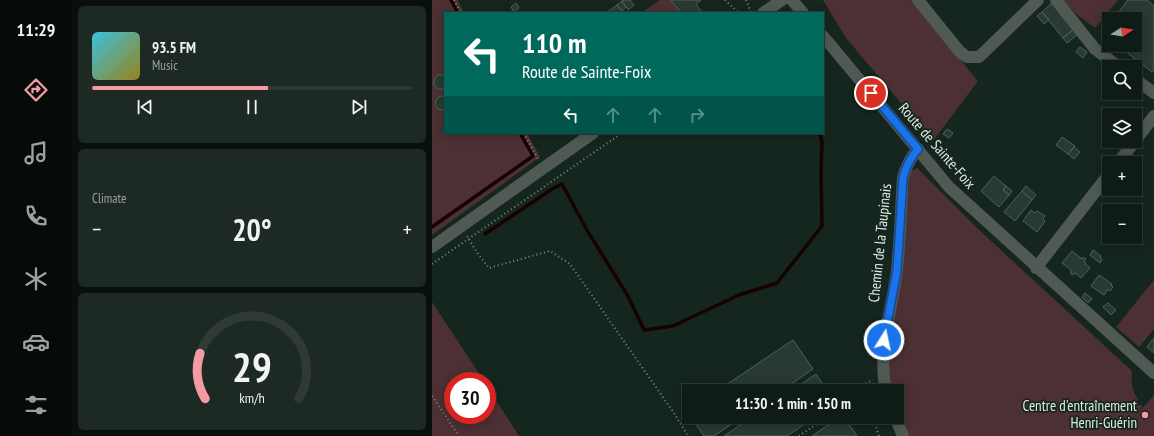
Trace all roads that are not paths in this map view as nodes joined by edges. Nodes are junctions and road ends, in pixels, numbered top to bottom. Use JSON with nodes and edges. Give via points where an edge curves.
{"nodes":[{"id":1,"x":782,"y":0,"type":"edge"},
{"id":2,"x":792,"y":0,"type":"edge"},
{"id":3,"x":918,"y":0,"type":"edge"},
{"id":4,"x":1038,"y":0,"type":"edge"},
{"id":5,"x":1056,"y":0,"type":"edge"},
{"id":6,"x":757,"y":12,"type":"edge"},
{"id":7,"x":802,"y":12,"type":"edge"},
{"id":8,"x":824,"y":37,"type":"edge"},
{"id":9,"x":1110,"y":60,"type":"edge"},
{"id":10,"x":1142,"y":84,"type":"edge"},
{"id":11,"x":1154,"y":93,"type":"edge"},
{"id":12,"x":1154,"y":116,"type":"edge"},
{"id":13,"x":1142,"y":132,"type":"edge"},
{"id":14,"x":592,"y":134,"type":"edge"},
{"id":15,"x":1130,"y":148,"type":"edge"},
{"id":16,"x":918,"y":149,"type":"junction"},
{"id":17,"x":1123,"y":156,"type":"edge"},
{"id":18,"x":1102,"y":183,"type":"edge"},
{"id":19,"x":432,"y":247,"type":"edge"},
{"id":20,"x":1036,"y":268,"type":"junction"},
{"id":21,"x":1154,"y":373,"type":"edge"},
{"id":22,"x":884,"y":384,"type":"edge"},
{"id":23,"x":898,"y":424,"type":"edge"},
{"id":24,"x":903,"y":436,"type":"edge"}],
"edges":[{"from":1,"to":6,"type":"street"},
{"from":2,"to":7,"type":"street"},
{"from":3,"to":4,"type":"street","via":[[960,52],[967,57],[979,56]]},
{"from":5,"to":9,"type":"street","via":[[1095,49]]},
{"from":8,"to":16,"type":"street","name":"Route de Sainte-Foix"},
{"from":10,"to":11,"type":"street"},
{"from":12,"to":13,"type":"street"},
{"from":14,"to":19,"type":"street"},
{"from":15,"to":17,"type":"street"},
{"from":16,"to":20,"type":"street","name":"Route de Sainte-Foix","via":[[949,187]]},
{"from":16,"to":22,"type":"street","name":"Chemin de la Taupinais","via":[[911,156],[903,178],[897,270],[882,358]]},
{"from":18,"to":20,"type":"street"},
{"from":20,"to":21,"type":"street","name":"Route de Sainte-Foix"},
{"from":23,"to":24,"type":"street"}]}
